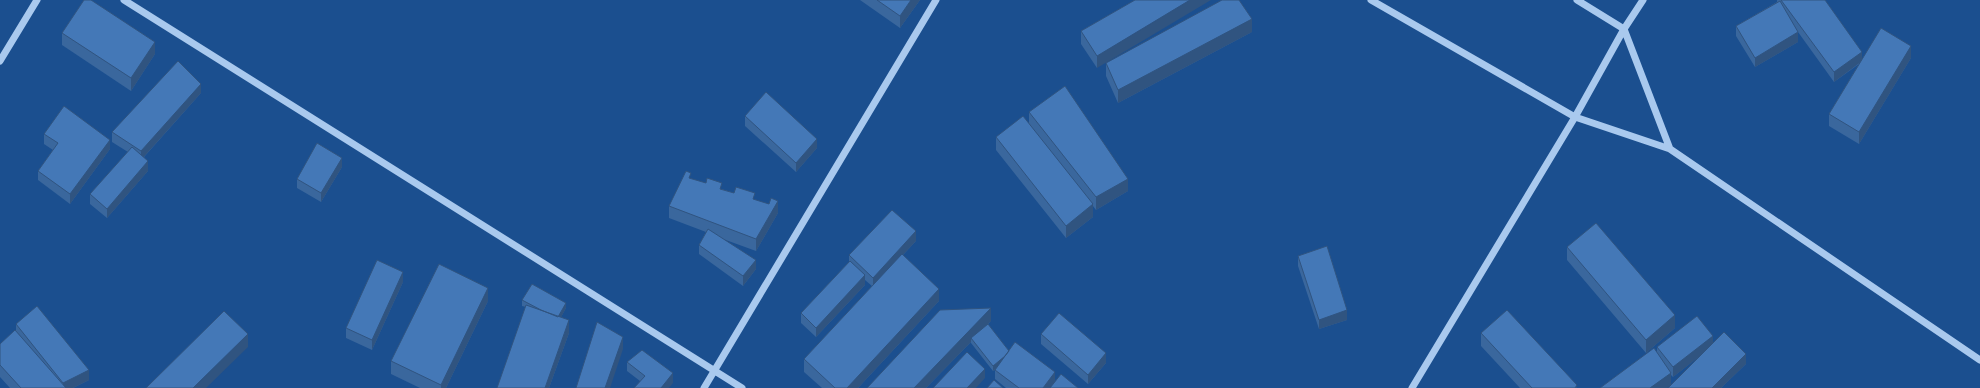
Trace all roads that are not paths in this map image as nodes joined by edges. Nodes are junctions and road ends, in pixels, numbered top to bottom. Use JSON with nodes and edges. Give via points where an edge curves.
{"nodes":[{"id":1,"x":38,"y":0,"type":"edge"},
{"id":2,"x":124,"y":0,"type":"edge"},
{"id":3,"x":936,"y":0,"type":"edge"},
{"id":4,"x":1371,"y":0,"type":"edge"},
{"id":5,"x":1577,"y":0,"type":"edge"},
{"id":6,"x":1642,"y":0,"type":"edge"},
{"id":7,"x":1624,"y":29,"type":"junction"},
{"id":8,"x":0,"y":61,"type":"edge"},
{"id":9,"x":1575,"y":117,"type":"junction"},
{"id":10,"x":1670,"y":149,"type":"junction"},
{"id":11,"x":1980,"y":360,"type":"edge"},
{"id":12,"x":715,"y":372,"type":"junction"},
{"id":13,"x":704,"y":388,"type":"edge"},
{"id":14,"x":742,"y":388,"type":"edge"},
{"id":15,"x":1412,"y":388,"type":"edge"}],
"edges":[{"from":1,"to":8,"type":"street"},
{"from":2,"to":12,"type":"street"},
{"from":3,"to":12,"type":"street"},
{"from":4,"to":9,"type":"street"},
{"from":5,"to":7,"type":"street"},
{"from":6,"to":7,"type":"street"},
{"from":7,"to":9,"type":"street"},
{"from":7,"to":10,"type":"street"},
{"from":9,"to":10,"type":"street"},
{"from":9,"to":15,"type":"street"},
{"from":10,"to":11,"type":"street"},
{"from":12,"to":13,"type":"street"},
{"from":12,"to":14,"type":"street"}]}
